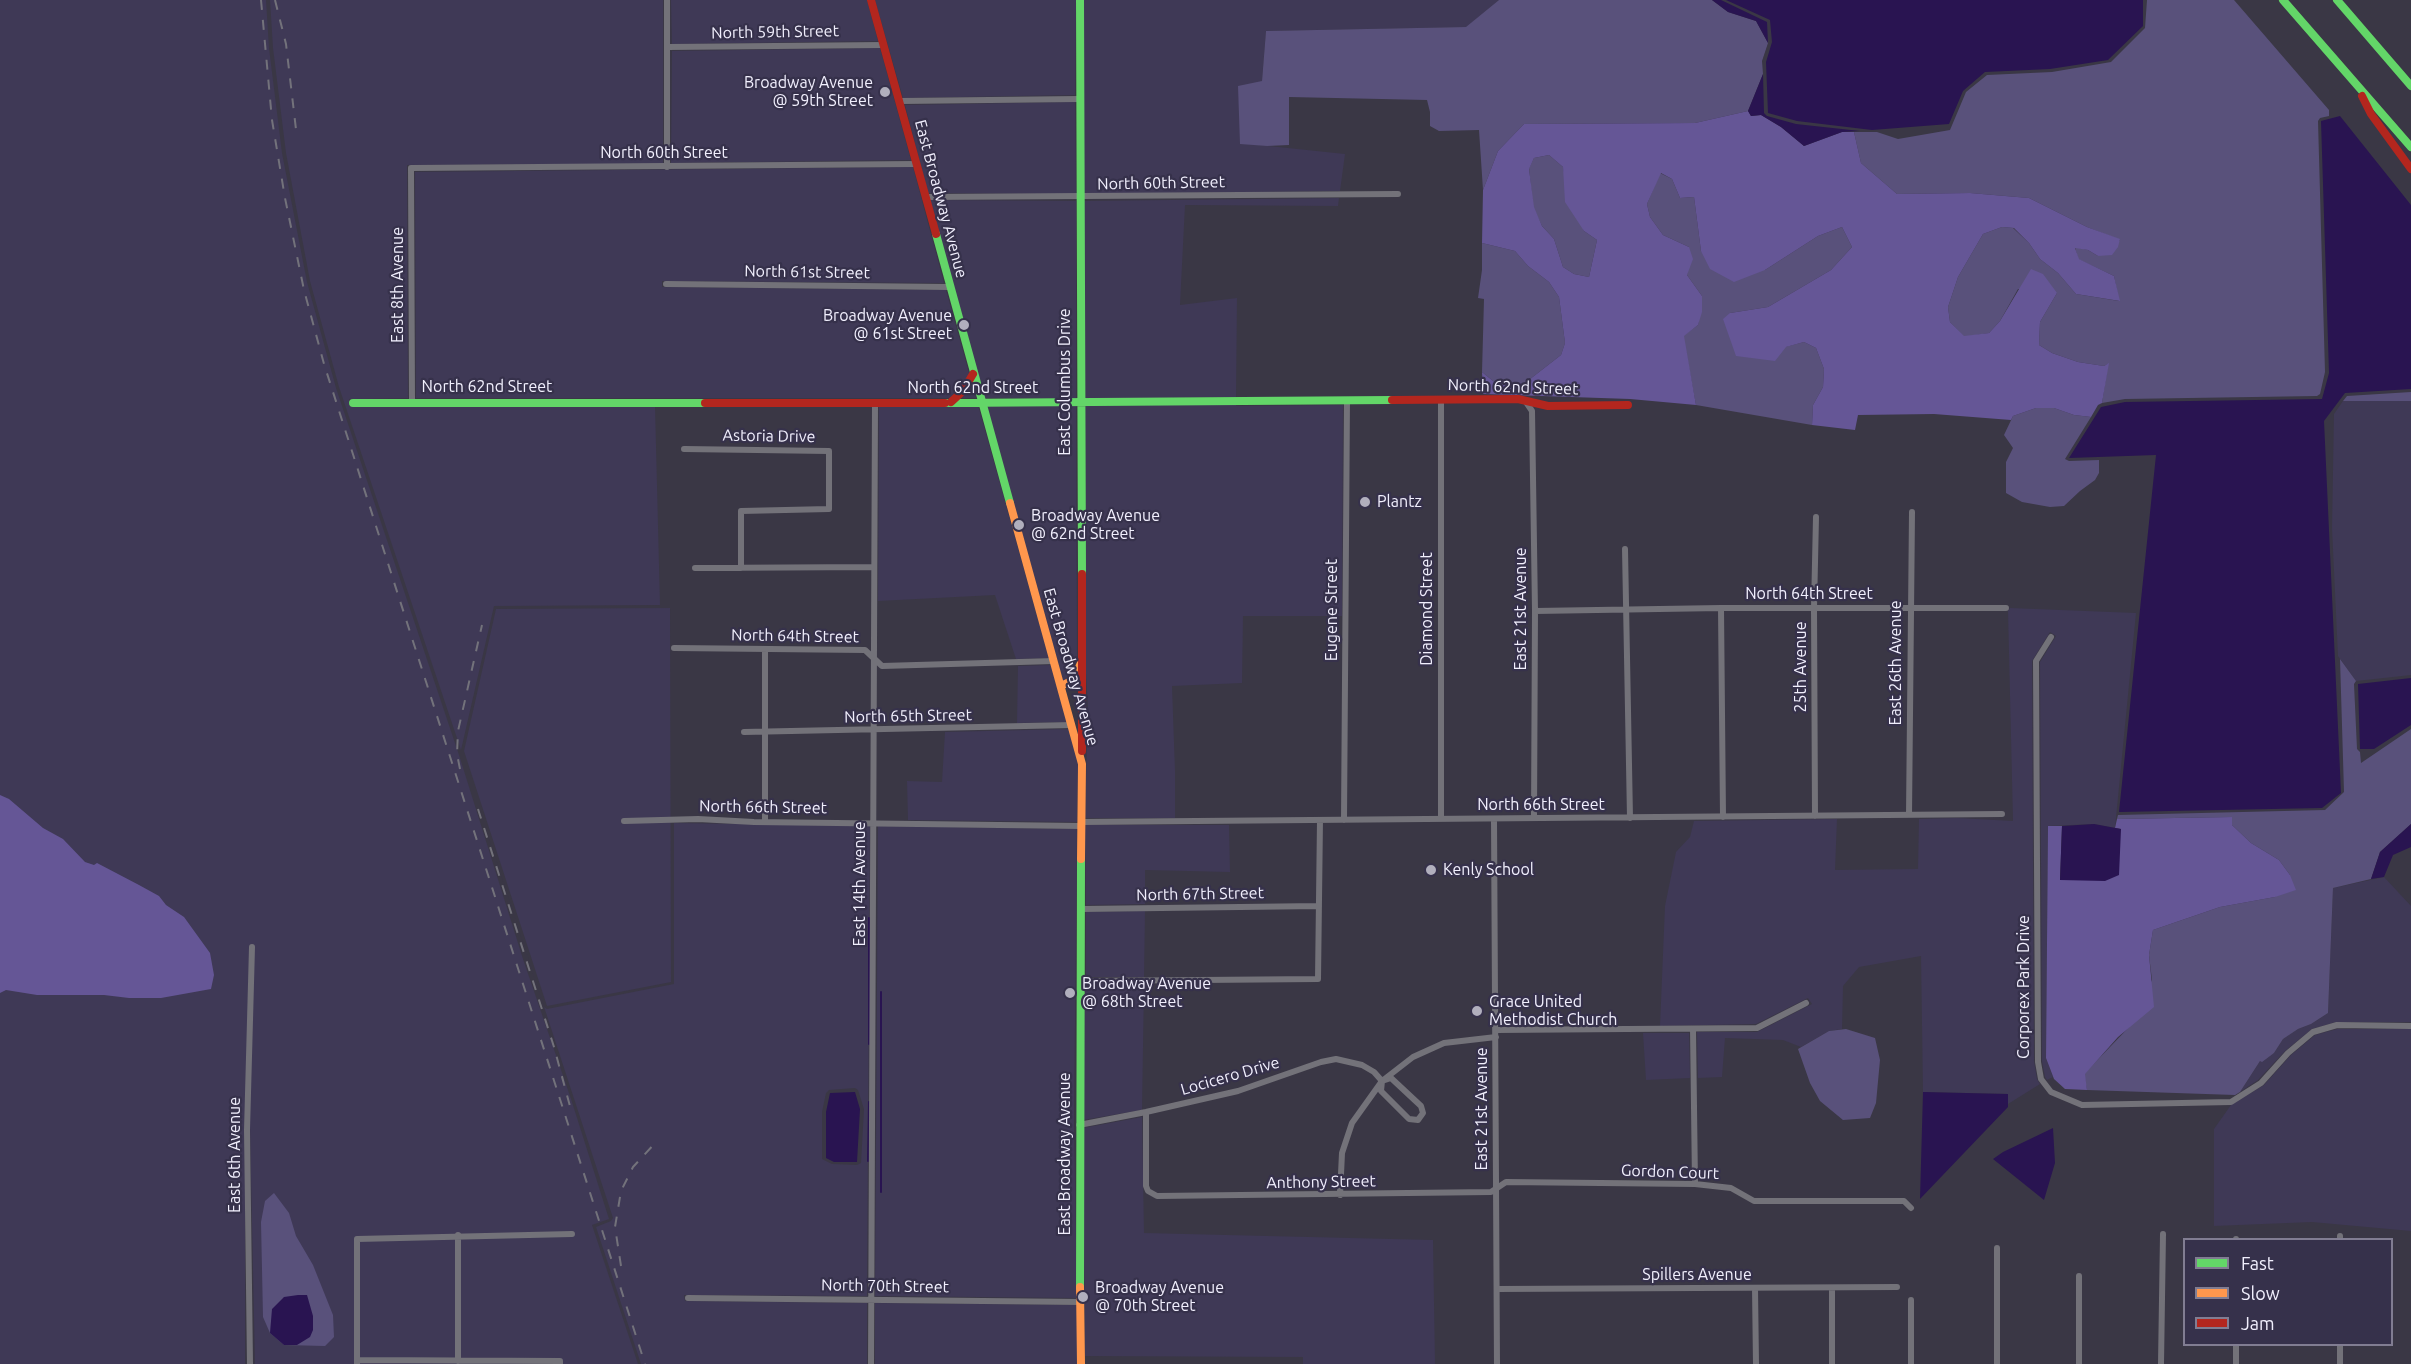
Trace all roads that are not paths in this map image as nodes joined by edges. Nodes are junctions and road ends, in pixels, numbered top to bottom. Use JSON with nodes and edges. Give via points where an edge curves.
{"nodes":[{"id":1,"x":667,"y":0,"type":"edge"},
{"id":2,"x":871,"y":0,"type":"edge"},
{"id":3,"x":1080,"y":0,"type":"edge"},
{"id":4,"x":2283,"y":0,"type":"edge"},
{"id":5,"x":2337,"y":0,"type":"edge"},
{"id":6,"x":2357,"y":24,"type":"junction"},
{"id":7,"x":883,"y":45,"type":"junction"},
{"id":8,"x":668,"y":47,"type":"junction"},
{"id":9,"x":2411,"y":78,"type":"edge"},
{"id":10,"x":2357,"y":85,"type":"junction"},
{"id":11,"x":2411,"y":86,"type":"edge"},
{"id":12,"x":1079,"y":99,"type":"junction"},
{"id":13,"x":900,"y":101,"type":"junction"},
{"id":14,"x":2411,"y":147,"type":"edge"},
{"id":15,"x":916,"y":164,"type":"junction"},
{"id":16,"x":667,"y":167,"type":"junction"},
{"id":17,"x":411,"y":168,"type":"joint"},
{"id":18,"x":2411,"y":169,"type":"edge"},
{"id":19,"x":1398,"y":194,"type":"dead end"},
{"id":20,"x":925,"y":197,"type":"junction"},
{"id":21,"x":1080,"y":197,"type":"junction"},
{"id":22,"x":666,"y":284,"type":"dead end"},
{"id":23,"x":949,"y":287,"type":"junction"},
{"id":24,"x":973,"y":374,"type":"junction"},
{"id":25,"x":1441,"y":399,"type":"junction"},
{"id":26,"x":1347,"y":400,"type":"junction"},
{"id":27,"x":412,"y":402,"type":"junction"},
{"id":28,"x":951,"y":402,"type":"junction"},
{"id":29,"x":981,"y":402,"type":"junction"},
{"id":30,"x":1080,"y":402,"type":"junction"},
{"id":31,"x":1526,"y":402,"type":"junction"},
{"id":32,"x":353,"y":403,"type":"dead end"},
{"id":33,"x":875,"y":403,"type":"junction"},
{"id":34,"x":1628,"y":405,"type":"dead end"},
{"id":35,"x":684,"y":449,"type":"dead end"},
{"id":36,"x":1912,"y":512,"type":"dead end"},
{"id":37,"x":1816,"y":517,"type":"dead end"},
{"id":38,"x":1625,"y":549,"type":"dead end"},
{"id":39,"x":874,"y":567,"type":"junction"},
{"id":40,"x":695,"y":568,"type":"dead end"},
{"id":41,"x":741,"y":568,"type":"junction"},
{"id":42,"x":1721,"y":608,"type":"junction"},
{"id":43,"x":1814,"y":608,"type":"junction"},
{"id":44,"x":1910,"y":608,"type":"junction"},
{"id":45,"x":2006,"y":608,"type":"dead end"},
{"id":46,"x":1627,"y":610,"type":"junction"},
{"id":47,"x":1535,"y":611,"type":"junction"},
{"id":48,"x":2051,"y":637,"type":"dead end"},
{"id":49,"x":674,"y":648,"type":"dead end"},
{"id":50,"x":765,"y":649,"type":"junction"},
{"id":51,"x":874,"y":659,"type":"junction"},
{"id":52,"x":1081,"y":660,"type":"junction"},
{"id":53,"x":1054,"y":662,"type":"junction"},
{"id":54,"x":1060,"y":686,"type":"junction"},
{"id":55,"x":1083,"y":710,"type":"junction"},
{"id":56,"x":1072,"y":725,"type":"junction"},
{"id":57,"x":874,"y":730,"type":"junction"},
{"id":58,"x":765,"y":731,"type":"junction"},
{"id":59,"x":744,"y":732,"type":"dead end"},
{"id":60,"x":1082,"y":764,"type":"junction"},
{"id":61,"x":2002,"y":814,"type":"dead end"},
{"id":62,"x":1909,"y":815,"type":"junction"},
{"id":63,"x":1815,"y":816,"type":"junction"},
{"id":64,"x":1723,"y":817,"type":"junction"},
{"id":65,"x":1534,"y":818,"type":"junction"},
{"id":66,"x":1630,"y":818,"type":"junction"},
{"id":67,"x":1441,"y":819,"type":"junction"},
{"id":68,"x":1494,"y":819,"type":"junction"},
{"id":69,"x":1320,"y":820,"type":"junction"},
{"id":70,"x":1344,"y":820,"type":"junction"},
{"id":71,"x":624,"y":821,"type":"dead end"},
{"id":72,"x":765,"y":822,"type":"junction"},
{"id":73,"x":874,"y":823,"type":"junction"},
{"id":74,"x":1081,"y":824,"type":"junction"},
{"id":75,"x":1319,"y":906,"type":"junction"},
{"id":76,"x":1082,"y":909,"type":"junction"},
{"id":77,"x":252,"y":947,"type":"dead end"},
{"id":78,"x":1082,"y":981,"type":"junction"},
{"id":79,"x":1806,"y":1003,"type":"dead end"},
{"id":80,"x":2411,"y":1026,"type":"edge"},
{"id":81,"x":1693,"y":1029,"type":"junction"},
{"id":82,"x":1496,"y":1033,"type":"junction"},
{"id":83,"x":1382,"y":1081,"type":"junction"},
{"id":84,"x":1146,"y":1112,"type":"junction"},
{"id":85,"x":1079,"y":1125,"type":"junction"},
{"id":86,"x":1695,"y":1184,"type":"junction"},
{"id":87,"x":1496,"y":1191,"type":"junction"},
{"id":88,"x":1340,"y":1196,"type":"junction"},
{"id":89,"x":1911,"y":1208,"type":"dead end"},
{"id":90,"x":572,"y":1234,"type":"dead end"},
{"id":91,"x":2163,"y":1234,"type":"dead end"},
{"id":92,"x":458,"y":1235,"type":"junction"},
{"id":93,"x":1997,"y":1248,"type":"dead end"},
{"id":94,"x":2079,"y":1276,"type":"dead end"},
{"id":95,"x":1897,"y":1287,"type":"dead end"},
{"id":96,"x":1755,"y":1288,"type":"junction"},
{"id":97,"x":1832,"y":1288,"type":"junction"},
{"id":98,"x":1497,"y":1289,"type":"junction"},
{"id":99,"x":688,"y":1298,"type":"dead end"},
{"id":100,"x":871,"y":1299,"type":"junction"},
{"id":101,"x":1911,"y":1300,"type":"dead end"},
{"id":102,"x":1081,"y":1302,"type":"junction"},
{"id":103,"x":2236,"y":1346,"type":"edge"},
{"id":104,"x":2340,"y":1346,"type":"edge"},
{"id":105,"x":458,"y":1361,"type":"junction"},
{"id":106,"x":357,"y":1362,"type":"edge"},
{"id":107,"x":560,"y":1362,"type":"edge"},
{"id":108,"x":250,"y":1364,"type":"edge"},
{"id":109,"x":871,"y":1364,"type":"edge"},
{"id":110,"x":1081,"y":1364,"type":"edge"},
{"id":111,"x":1497,"y":1364,"type":"edge"},
{"id":112,"x":1756,"y":1364,"type":"edge"},
{"id":113,"x":1832,"y":1364,"type":"edge"},
{"id":114,"x":1911,"y":1364,"type":"edge"},
{"id":115,"x":1997,"y":1364,"type":"edge"},
{"id":116,"x":2079,"y":1364,"type":"edge"},
{"id":117,"x":2161,"y":1364,"type":"edge"},
{"id":118,"x":2236,"y":1364,"type":"edge"},
{"id":119,"x":2340,"y":1364,"type":"edge"}],
"edges":[{"from":1,"to":8,"type":"street"},
{"from":2,"to":7,"type":"main road","name":"East Broadway Avenue"},
{"from":3,"to":12,"type":"main road","name":"East Columbus Drive"},
{"from":4,"to":10,"type":"main road"},
{"from":5,"to":6,"type":"main road"},
{"from":6,"to":9,"type":"main road"},
{"from":6,"to":11,"type":"main road"},
{"from":7,"to":8,"type":"street","name":"North 59th Street"},
{"from":7,"to":13,"type":"main road","name":"East Broadway Avenue"},
{"from":8,"to":16,"type":"street"},
{"from":10,"to":14,"type":"main road"},
{"from":10,"to":18,"type":"main road","via":[[2371,114]]},
{"from":12,"to":13,"type":"street"},
{"from":12,"to":21,"type":"main road","name":"East Columbus Drive"},
{"from":13,"to":15,"type":"main road","name":"East Broadway Avenue"},
{"from":15,"to":16,"type":"street","name":"North 60th Street"},
{"from":15,"to":20,"type":"main road","name":"East Broadway Avenue"},
{"from":16,"to":17,"type":"street","name":"North 60th Street"},
{"from":17,"to":27,"type":"street","name":"East 8th Avenue"},
{"from":19,"to":21,"type":"street","name":"North 60th Street"},
{"from":20,"to":21,"type":"street","name":"North 60th Street"},
{"from":20,"to":23,"type":"main road","name":"East Broadway Avenue"},
{"from":21,"to":30,"type":"main road","name":"East Columbus Drive"},
{"from":22,"to":23,"type":"street","name":"North 61st Street"},
{"from":23,"to":24,"type":"main road","name":"East Broadway Avenue"},
{"from":24,"to":28,"type":"main road"},
{"from":24,"to":29,"type":"main road","name":"East Broadway Avenue"},
{"from":25,"to":26,"type":"main road","name":"North 62nd Street"},
{"from":25,"to":31,"type":"main road","name":"North 62nd Street"},
{"from":25,"to":67,"type":"street","name":"Diamond Street"},
{"from":26,"to":30,"type":"main road","name":"North 62nd Street"},
{"from":26,"to":70,"type":"street","name":"Eugene Street"},
{"from":27,"to":32,"type":"main road","name":"North 62nd Street"},
{"from":27,"to":33,"type":"main road","name":"North 62nd Street"},
{"from":28,"to":29,"type":"main road","name":"North 62nd Street"},
{"from":28,"to":33,"type":"main road","name":"North 62nd Street"},
{"from":29,"to":30,"type":"main road","name":"North 62nd Street"},
{"from":29,"to":53,"type":"main road","name":"East Broadway Avenue"},
{"from":30,"to":52,"type":"main road","name":"East Columbus Drive"},
{"from":31,"to":34,"type":"main road","name":"North 62nd Street","via":[[1548,406]]},
{"from":31,"to":47,"type":"street","name":"East 21st Avenue","via":[[1532,411]]},
{"from":33,"to":39,"type":"street","name":"East 14th Avenue"},
{"from":35,"to":41,"type":"street","name":"Astoria Drive","via":[[829,451],[829,509],[741,511]]},
{"from":36,"to":44,"type":"street","name":"East 26th Avenue"},
{"from":37,"to":43,"type":"street","name":"25th Avenue"},
{"from":38,"to":46,"type":"street"},
{"from":39,"to":41,"type":"street"},
{"from":39,"to":51,"type":"street","name":"East 14th Avenue"},
{"from":40,"to":41,"type":"street"},
{"from":42,"to":43,"type":"street","name":"North 64th Street"},
{"from":42,"to":46,"type":"street"},
{"from":42,"to":64,"type":"street"},
{"from":43,"to":44,"type":"street","name":"North 64th Street"},
{"from":43,"to":63,"type":"street","name":"25th Avenue"},
{"from":44,"to":45,"type":"street","name":"North 64th Street"},
{"from":44,"to":62,"type":"street","name":"East 26th Avenue"},
{"from":46,"to":47,"type":"street"},
{"from":46,"to":66,"type":"street"},
{"from":47,"to":65,"type":"street","name":"East 21st Avenue"},
{"from":48,"to":80,"type":"street","name":"Corporex Park Drive","via":[[2037,661],[2037,1062],[2041,1079],[2051,1092],[2082,1105],[2231,1102],[2261,1083],[2313,1032],[2337,1025]]},
{"from":49,"to":50,"type":"street","name":"North 64th Street"},
{"from":50,"to":51,"type":"street","name":"North 64th Street","via":[[866,650]]},
{"from":50,"to":58,"type":"street"},
{"from":51,"to":53,"type":"street","name":"North 64th Street","via":[[882,666]]},
{"from":51,"to":57,"type":"street","name":"East 14th Avenue"},
{"from":52,"to":54,"type":"main road","via":[[1073,680]]},
{"from":52,"to":55,"type":"main road","name":"East Columbus Drive"},
{"from":53,"to":54,"type":"main road","name":"East Broadway Avenue"},
{"from":54,"to":56,"type":"main road","name":"East Broadway Avenue"},
{"from":55,"to":56,"type":"main road"},
{"from":55,"to":60,"type":"main road","name":"East Columbus Drive"},
{"from":56,"to":57,"type":"street","name":"North 65th Street"},
{"from":56,"to":60,"type":"main road","name":"East Broadway Avenue"},
{"from":57,"to":58,"type":"street","name":"North 65th Street"},
{"from":57,"to":73,"type":"street","name":"East 14th Avenue"},
{"from":58,"to":59,"type":"street","name":"North 65th Street"},
{"from":58,"to":72,"type":"street"},
{"from":60,"to":74,"type":"main road","name":"East Broadway Avenue"},
{"from":61,"to":62,"type":"street","name":"North 66th Street"},
{"from":62,"to":63,"type":"street","name":"North 66th Street"},
{"from":63,"to":64,"type":"street","name":"North 66th Street"},
{"from":64,"to":66,"type":"street","name":"North 66th Street"},
{"from":65,"to":66,"type":"street","name":"North 66th Street"},
{"from":65,"to":68,"type":"street","name":"North 66th Street"},
{"from":67,"to":68,"type":"street","name":"North 66th Street"},
{"from":67,"to":70,"type":"street","name":"North 66th Street"},
{"from":68,"to":82,"type":"street","name":"East 21st Avenue"},
{"from":69,"to":70,"type":"street","name":"North 66th Street"},
{"from":69,"to":74,"type":"street","name":"North 66th Street"},
{"from":69,"to":75,"type":"street"},
{"from":71,"to":72,"type":"street","name":"North 66th Street"},
{"from":72,"to":73,"type":"street","name":"North 66th Street"},
{"from":73,"to":74,"type":"street","name":"North 66th Street"},
{"from":73,"to":100,"type":"street","name":"East 14th Avenue"},
{"from":74,"to":76,"type":"main road","name":"East Broadway Avenue"},
{"from":75,"to":76,"type":"street","name":"North 67th Street"},
{"from":75,"to":78,"type":"street","via":[[1318,979]]},
{"from":76,"to":78,"type":"main road","name":"East Broadway Avenue"},
{"from":77,"to":108,"type":"street","name":"East 6th Avenue","via":[[247,1141]]},
{"from":78,"to":85,"type":"main road","name":"East Broadway Avenue"},
{"from":79,"to":81,"type":"street","via":[[1757,1028]]},
{"from":81,"to":82,"type":"street"},
{"from":81,"to":86,"type":"street"},
{"from":82,"to":83,"type":"street","via":[[1444,1043],[1413,1057]]},
{"from":82,"to":87,"type":"street","name":"East 21st Avenue"},
{"from":83,"to":83,"type":"street","name":"Locicero Drive","via":[[1382,1091],[1409,1119],[1418,1120],[1423,1109],[1414,1098],[1391,1077]]},
{"from":83,"to":84,"type":"street","name":"Locicero Drive","via":[[1362,1065],[1336,1059],[1238,1091]]},
{"from":83,"to":88,"type":"street","via":[[1352,1123],[1342,1153]]},
{"from":84,"to":85,"type":"street","name":"Locicero Drive"},
{"from":84,"to":88,"type":"street","name":"Anthony Street","via":[[1146,1186],[1157,1196]]},
{"from":85,"to":102,"type":"main road","name":"East Broadway Avenue"},
{"from":86,"to":87,"type":"street","name":"Gordon Court","via":[[1506,1182]]},
{"from":86,"to":89,"type":"street","name":"Gordon Court","via":[[1731,1188],[1754,1201],[1904,1201]]},
{"from":87,"to":88,"type":"street","name":"Anthony Street"},
{"from":87,"to":98,"type":"street","name":"East 21st Avenue"},
{"from":90,"to":92,"type":"street"},
{"from":91,"to":117,"type":"street"},
{"from":92,"to":105,"type":"street"},
{"from":92,"to":106,"type":"street","via":[[357,1239]]},
{"from":93,"to":115,"type":"street"},
{"from":94,"to":116,"type":"street"},
{"from":95,"to":97,"type":"street","name":"Spillers Avenue"},
{"from":96,"to":97,"type":"street","name":"Spillers Avenue"},
{"from":96,"to":98,"type":"street","name":"Spillers Avenue"},
{"from":96,"to":112,"type":"street"},
{"from":97,"to":113,"type":"street"},
{"from":98,"to":111,"type":"street","name":"East 21st Avenue"},
{"from":99,"to":100,"type":"street","name":"North 70th Street"},
{"from":100,"to":102,"type":"street","name":"North 70th Street"},
{"from":100,"to":109,"type":"street","name":"East 14th Avenue"},
{"from":101,"to":114,"type":"street"},
{"from":102,"to":110,"type":"main road","name":"East Broadway Avenue"},
{"from":103,"to":118,"type":"street"},
{"from":104,"to":119,"type":"street"},
{"from":105,"to":106,"type":"street"},
{"from":105,"to":107,"type":"street"}]}
